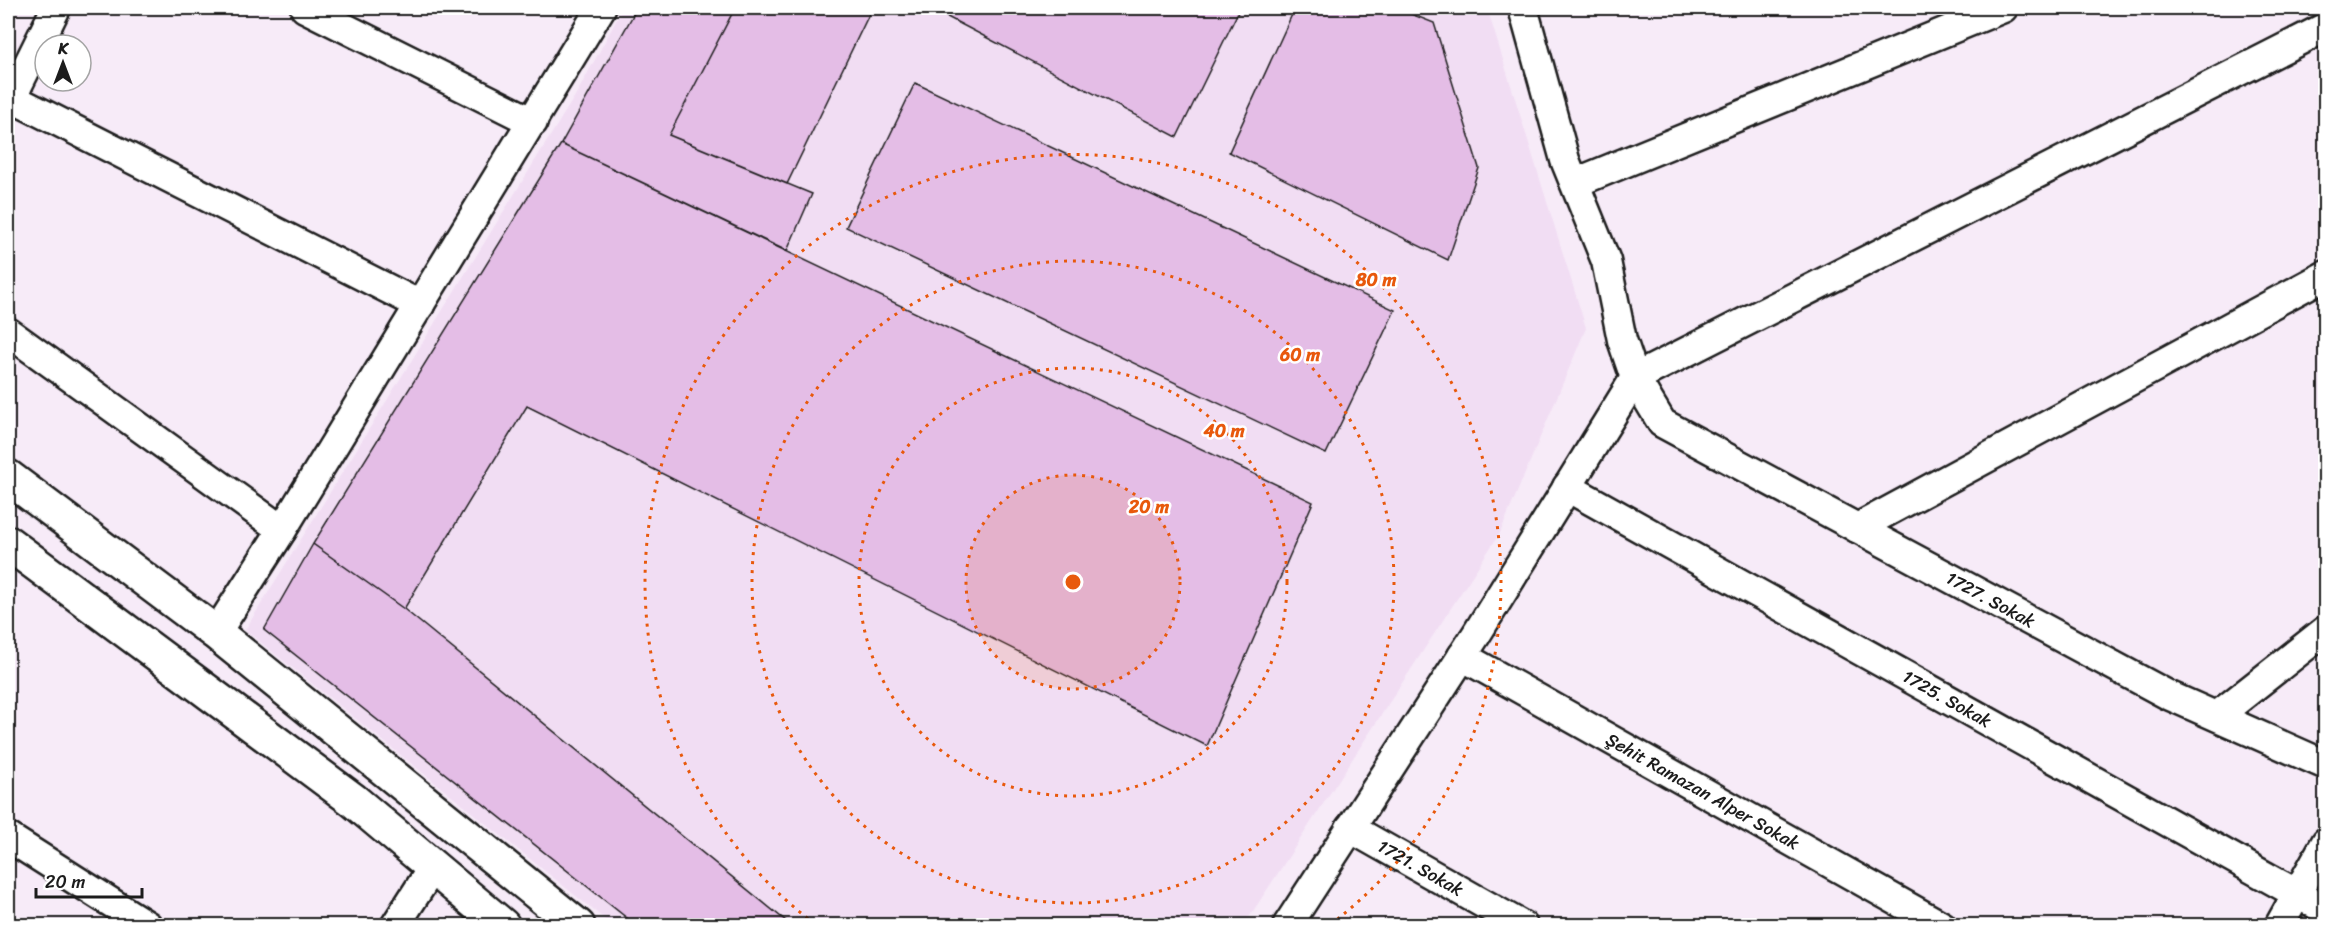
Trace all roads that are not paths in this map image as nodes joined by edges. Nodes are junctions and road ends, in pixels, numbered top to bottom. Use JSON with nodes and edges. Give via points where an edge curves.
{"nodes":[{"id":1,"x":56,"y":8,"type":"edge"},
{"id":2,"x":305,"y":8,"type":"edge"},
{"id":3,"x":601,"y":8,"type":"edge"},
{"id":4,"x":1523,"y":8,"type":"edge"},
{"id":5,"x":2003,"y":8,"type":"edge"},
{"id":6,"x":2325,"y":27,"type":"edge"},
{"id":7,"x":9,"y":100,"type":"edge"},
{"id":8,"x":533,"y":122,"type":"junction"},
{"id":9,"x":1575,"y":183,"type":"junction"},
{"id":10,"x":2325,"y":275,"type":"edge"},
{"id":11,"x":420,"y":305,"type":"junction"},
{"id":12,"x":8,"y":332,"type":"edge"},
{"id":13,"x":1635,"y":378,"type":"junction"},
{"id":14,"x":8,"y":477,"type":"edge"},
{"id":15,"x":1567,"y":487,"type":"junction"},
{"id":16,"x":1857,"y":528,"type":"junction"},
{"id":17,"x":282,"y":530,"type":"junction"},
{"id":18,"x":8,"y":543,"type":"edge"},
{"id":19,"x":2325,"y":630,"type":"edge"},
{"id":20,"x":216,"y":633,"type":"junction"},
{"id":21,"x":1462,"y":656,"type":"junction"},
{"id":22,"x":2217,"y":716,"type":"junction"},
{"id":23,"x":2325,"y":765,"type":"edge"},
{"id":24,"x":1350,"y":828,"type":"junction"},
{"id":25,"x":8,"y":837,"type":"edge"},
{"id":26,"x":2325,"y":842,"type":"edge"},
{"id":27,"x":433,"y":867,"type":"junction"},
{"id":28,"x":2296,"y":894,"type":"junction"},
{"id":29,"x":2325,"y":910,"type":"edge"},
{"id":30,"x":148,"y":926,"type":"edge"},
{"id":31,"x":395,"y":926,"type":"edge"},
{"id":32,"x":503,"y":926,"type":"edge"},
{"id":33,"x":578,"y":926,"type":"edge"},
{"id":34,"x":1287,"y":926,"type":"edge"},
{"id":35,"x":1523,"y":926,"type":"edge"},
{"id":36,"x":1942,"y":926,"type":"edge"},
{"id":37,"x":2279,"y":926,"type":"edge"}],
"edges":[{"from":1,"to":7,"type":"street"},
{"from":2,"to":8,"type":"street"},
{"from":3,"to":8,"type":"street"},
{"from":4,"to":9,"type":"street","via":[[1565,160]]},
{"from":5,"to":9,"type":"street"},
{"from":6,"to":13,"type":"street"},
{"from":7,"to":11,"type":"street"},
{"from":8,"to":11,"type":"street"},
{"from":9,"to":13,"type":"street","via":[[1606,261],[1622,340]]},
{"from":10,"to":16,"type":"street"},
{"from":11,"to":17,"type":"street"},
{"from":12,"to":17,"type":"street"},
{"from":13,"to":15,"type":"street"},
{"from":13,"to":16,"type":"street","name":"1727. Sokak","via":[[1662,423]]},
{"from":14,"to":20,"type":"street"},
{"from":15,"to":21,"type":"street"},
{"from":15,"to":28,"type":"street","name":"1725. Sokak"},
{"from":16,"to":22,"type":"street","name":"1727. Sokak","via":[[2168,695]]},
{"from":17,"to":20,"type":"street"},
{"from":18,"to":27,"type":"street","via":[[353,800]]},
{"from":19,"to":22,"type":"street"},
{"from":20,"to":33,"type":"street"},
{"from":21,"to":24,"type":"street"},
{"from":21,"to":36,"type":"street","name":"Şehit Ramazan Alper Sokak"},
{"from":22,"to":23,"type":"street","name":"1727. Sokak"},
{"from":24,"to":34,"type":"street"},
{"from":24,"to":35,"type":"street","name":"1721. Sokak"},
{"from":25,"to":30,"type":"street"},
{"from":26,"to":28,"type":"street"},
{"from":27,"to":31,"type":"street"},
{"from":27,"to":32,"type":"street"},
{"from":28,"to":29,"type":"street","name":"1725. Sokak"},
{"from":28,"to":37,"type":"street"}]}
